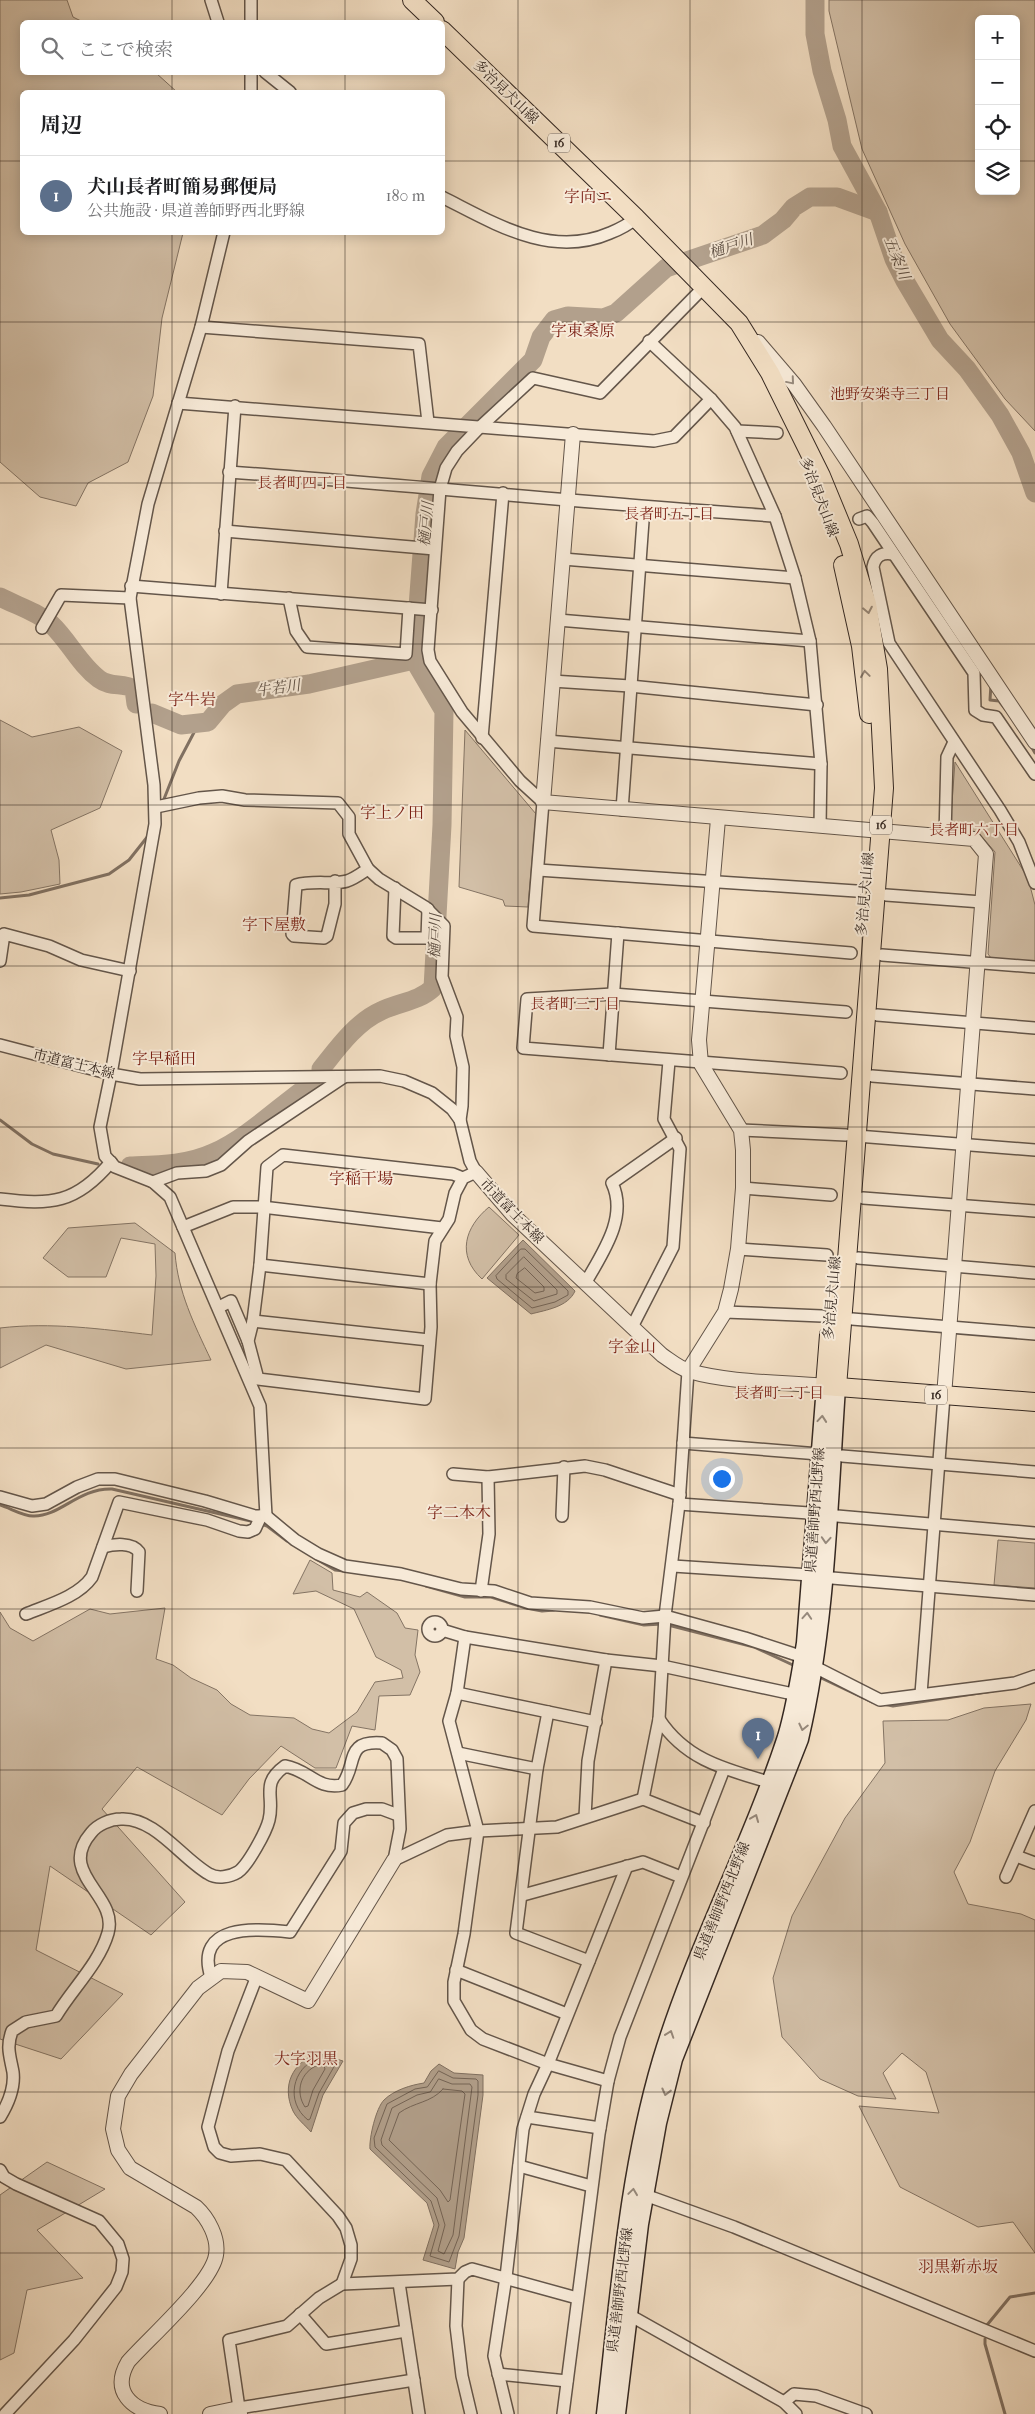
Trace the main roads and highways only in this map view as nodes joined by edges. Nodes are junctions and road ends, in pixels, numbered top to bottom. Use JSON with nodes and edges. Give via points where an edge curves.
{"nodes":[{"id":1,"x":412,"y":0,"type":"edge"},
{"id":2,"x":433,"y":20,"type":"edge"},
{"id":3,"x":445,"y":33,"type":"edge"},
{"id":4,"x":718,"y":302,"type":"junction"},
{"id":5,"x":789,"y":430,"type":"junction"},
{"id":6,"x":831,"y":1386,"type":"junction"},
{"id":7,"x":1035,"y":1402,"type":"edge"},
{"id":8,"x":808,"y":1669,"type":"junction"},
{"id":9,"x":776,"y":1784,"type":"junction"},
{"id":10,"x":623,"y":2312,"type":"junction"},
{"id":11,"x":605,"y":2414,"type":"edge"},
{"id":12,"x":617,"y":2414,"type":"edge"}],
"edges":[{"from":1,"to":2,"type":"main road"},
{"from":3,"to":4,"type":"main road","name":"多治見犬山線","number":"16"},
{"from":4,"to":5,"type":"main road","name":"多治見犬山線","number":"16","via":[[750,352]]},
{"from":4,"to":5,"type":"main road","name":"多治見犬山線","number":"16","via":[[746,333],[770,373]]},
{"from":5,"to":6,"type":"main road","name":"多治見犬山線","number":"16","via":[[826,509],[856,617],[868,692],[873,756],[876,831]]},
{"from":6,"to":7,"type":"main road","number":"16"},
{"from":8,"to":6,"type":"main road","name":"県道善師野西北野線","one_way":true,"via":[[810,1575],[819,1454]]},
{"from":6,"to":8,"type":"main road","name":"県道善師野西北野線","one_way":true,"via":[[819,1637]]},
{"from":8,"to":9,"type":"main road","name":"県道善師野西北野線","via":[[800,1739]]},
{"from":9,"to":10,"type":"main road","name":"県道善師野西北野線","one_way":true,"via":[[674,2059],[658,2123]]},
{"from":10,"to":9,"type":"main road","name":"県道善師野西北野線","one_way":true,"via":[[639,2151],[661,2060],[700,1956]]},
{"from":10,"to":11,"type":"main road","name":"県道善師野西北野線"},
{"from":10,"to":12,"type":"main road","name":"県道善師野西北野線"}]}
